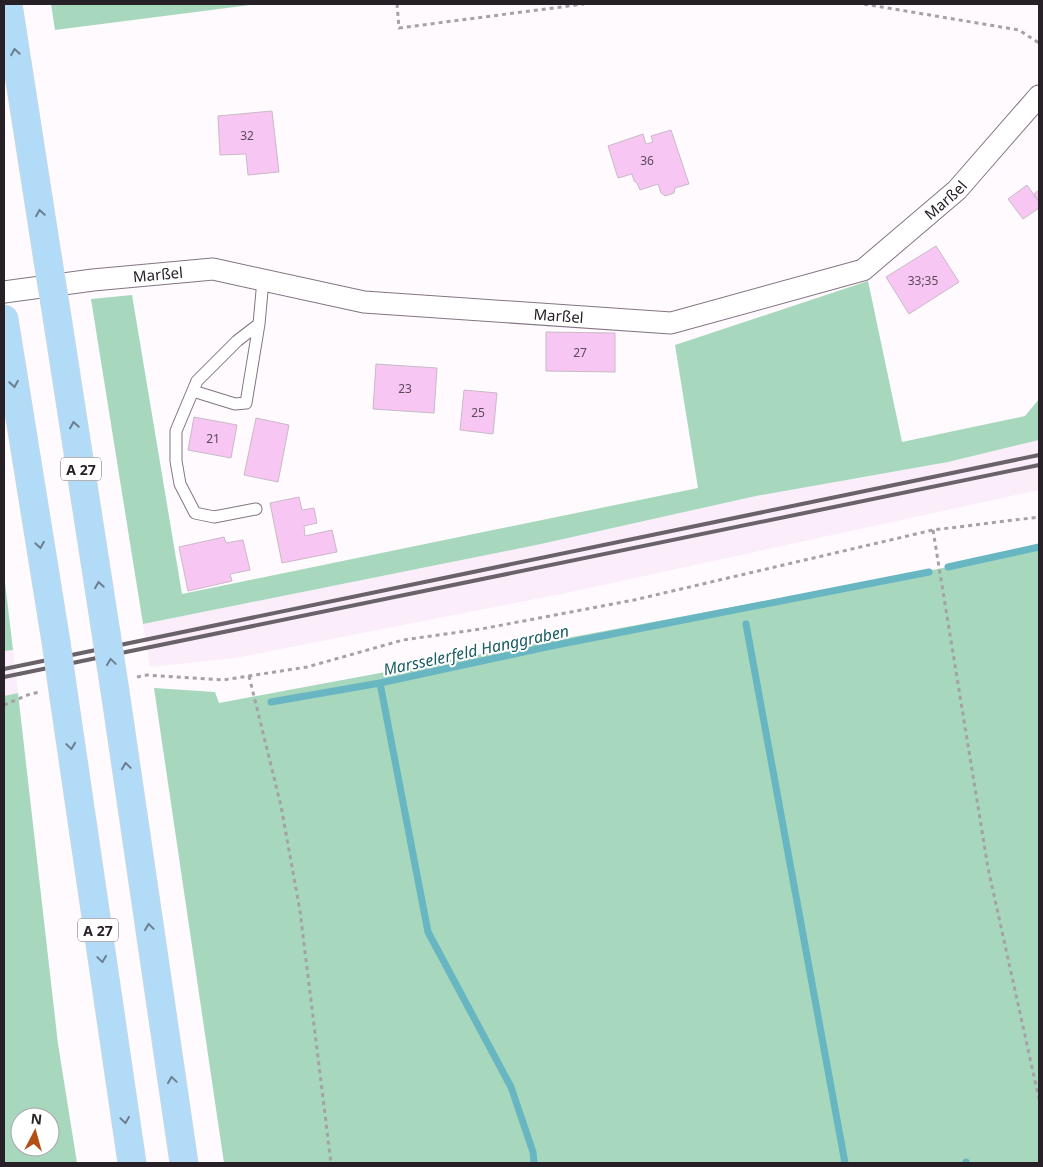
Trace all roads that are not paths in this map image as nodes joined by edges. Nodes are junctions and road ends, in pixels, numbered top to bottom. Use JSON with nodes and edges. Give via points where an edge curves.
{"nodes":[{"id":1,"x":8,"y":4,"type":"edge"},
{"id":2,"x":1039,"y":96,"type":"edge"},
{"id":3,"x":263,"y":280,"type":"junction"},
{"id":4,"x":4,"y":292,"type":"edge"},
{"id":5,"x":4,"y":319,"type":"edge"},
{"id":6,"x":258,"y":324,"type":"junction"},
{"id":7,"x":193,"y":391,"type":"junction"},
{"id":8,"x":256,"y":510,"type":"dead end"},
{"id":9,"x":132,"y":1163,"type":"edge"},
{"id":10,"x":184,"y":1163,"type":"edge"}],
"edges":[{"from":10,"to":1,"type":"highway","number":"A 27","one_way":true,"bridge":true,"via":[[115,691]]},
{"from":2,"to":3,"type":"street","name":"Marßel","via":[[957,190],[863,270],[671,323],[364,302]]},
{"from":3,"to":4,"type":"street","name":"Marßel","via":[[213,269]]},
{"from":3,"to":6,"type":"lane"},
{"from":5,"to":9,"type":"highway","number":"A 27","one_way":true,"bridge":true,"via":[[56,642]]},
{"from":6,"to":7,"type":"lane","via":[[197,381]]},
{"from":6,"to":7,"type":"lane","via":[[246,403],[235,404]]},
{"from":7,"to":8,"type":"lane","via":[[176,431],[176,461],[180,484],[195,513],[214,517]]}]}
